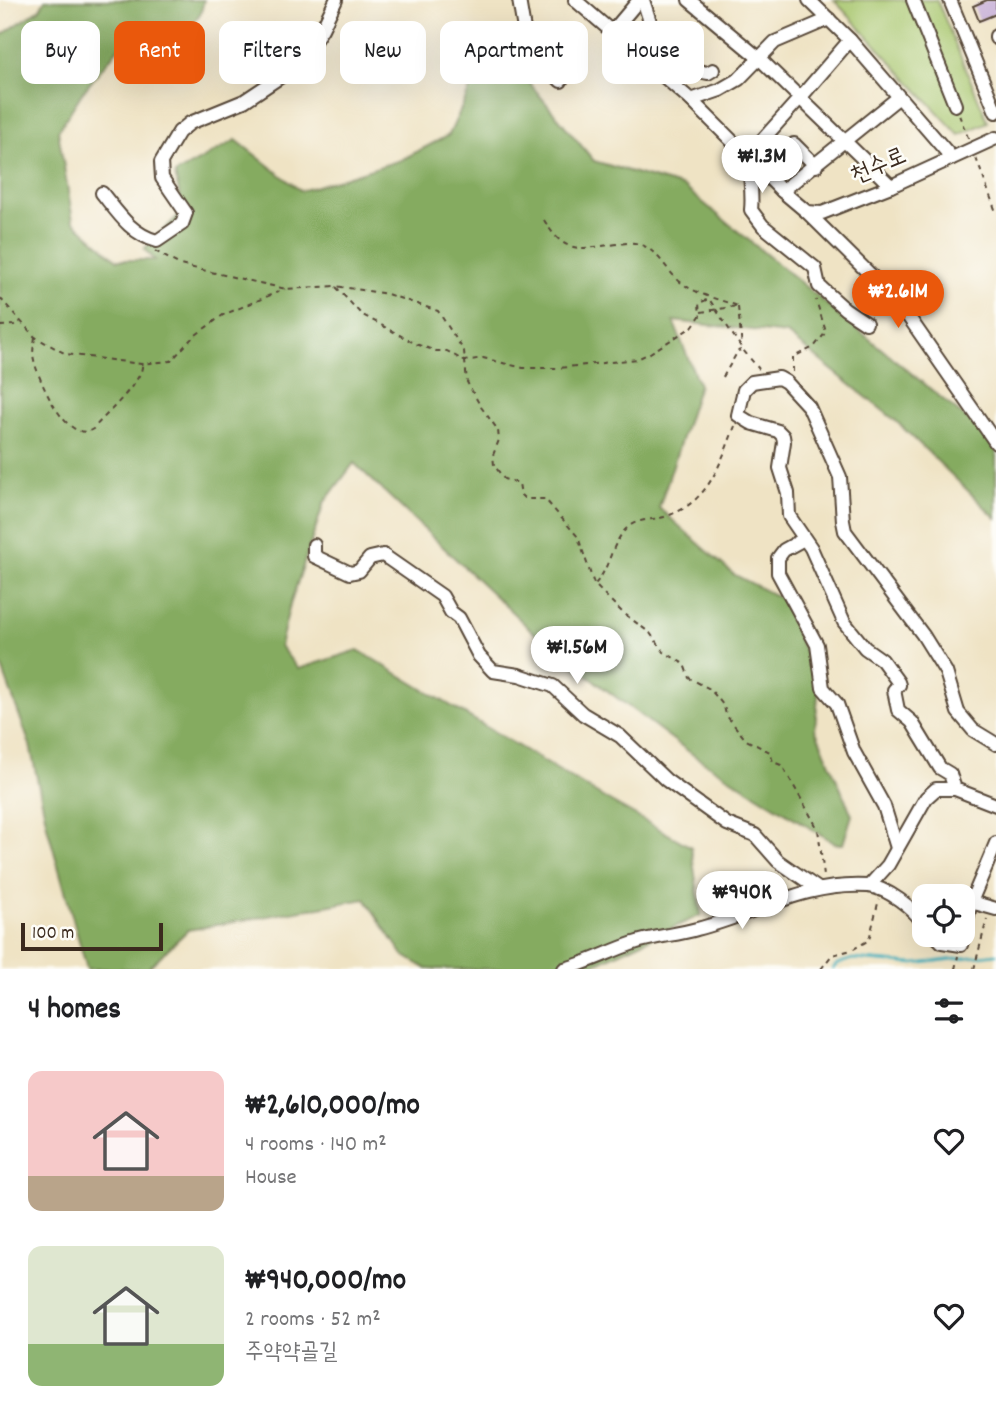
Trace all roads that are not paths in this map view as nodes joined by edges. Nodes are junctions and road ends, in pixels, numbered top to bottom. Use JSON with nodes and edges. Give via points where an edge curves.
{"nodes":[{"id":1,"x":336,"y":0,"type":"edge"},
{"id":2,"x":519,"y":0,"type":"edge"},
{"id":3,"x":575,"y":0,"type":"edge"},
{"id":4,"x":641,"y":0,"type":"edge"},
{"id":5,"x":689,"y":0,"type":"edge"},
{"id":6,"x":809,"y":0,"type":"edge"},
{"id":7,"x":913,"y":0,"type":"edge"},
{"id":8,"x":950,"y":0,"type":"edge"},
{"id":9,"x":830,"y":19,"type":"junction"},
{"id":10,"x":523,"y":21,"type":"edge"},
{"id":11,"x":622,"y":21,"type":"edge"},
{"id":12,"x":647,"y":21,"type":"edge"},
{"id":13,"x":602,"y":23,"type":"edge"},
{"id":14,"x":850,"y":40,"type":"junction"},
{"id":15,"x":760,"y":58,"type":"junction"},
{"id":16,"x":713,"y":70,"type":"dead end"},
{"id":17,"x":704,"y":73,"type":"edge"},
{"id":18,"x":674,"y":84,"type":"edge"},
{"id":19,"x":800,"y":97,"type":"junction"},
{"id":20,"x":899,"y":97,"type":"junction"},
{"id":21,"x":691,"y":100,"type":"junction"},
{"id":22,"x":955,"y":105,"type":"dead end"},
{"id":23,"x":996,"y":112,"type":"edge"},
{"id":24,"x":996,"y":138,"type":"edge"},
{"id":25,"x":845,"y":141,"type":"junction"},
{"id":26,"x":794,"y":144,"type":"dead end"},
{"id":27,"x":749,"y":158,"type":"junction"},
{"id":28,"x":951,"y":158,"type":"junction"},
{"id":29,"x":816,"y":166,"type":"junction"},
{"id":30,"x":891,"y":186,"type":"junction"},
{"id":31,"x":782,"y":191,"type":"junction"},
{"id":32,"x":102,"y":193,"type":"dead end"},
{"id":33,"x":807,"y":212,"type":"junction"},
{"id":34,"x":866,"y":323,"type":"dead end"},
{"id":35,"x":996,"y":443,"type":"edge"},
{"id":36,"x":804,"y":539,"type":"junction"},
{"id":37,"x":314,"y":545,"type":"dead end"},
{"id":38,"x":996,"y":744,"type":"edge"},
{"id":39,"x":955,"y":789,"type":"junction"},
{"id":40,"x":996,"y":805,"type":"edge"},
{"id":41,"x":996,"y":843,"type":"edge"},
{"id":42,"x":897,"y":848,"type":"junction"},
{"id":43,"x":820,"y":888,"type":"junction"},
{"id":44,"x":875,"y":888,"type":"junction"},
{"id":45,"x":975,"y":893,"type":"edge"},
{"id":46,"x":975,"y":903,"type":"edge"},
{"id":47,"x":996,"y":909,"type":"edge"},
{"id":48,"x":912,"y":911,"type":"edge"},
{"id":49,"x":564,"y":969,"type":"edge"}],
"edges":[{"from":1,"to":32,"type":"street","via":[[298,65],[244,100],[190,123],[172,142],[161,162],[162,178],[184,208],[182,223],[157,242],[142,237]]},
{"from":2,"to":10,"type":"street"},
{"from":3,"to":13,"type":"street"},
{"from":4,"to":11,"type":"street"},
{"from":4,"to":12,"type":"street"},
{"from":5,"to":15,"type":"street"},
{"from":6,"to":9,"type":"street"},
{"from":7,"to":22,"type":"street"},
{"from":8,"to":23,"type":"street"},
{"from":9,"to":14,"type":"street"},
{"from":9,"to":15,"type":"street","via":[[775,43]]},
{"from":14,"to":19,"type":"street"},
{"from":14,"to":20,"type":"street"},
{"from":15,"to":19,"type":"street"},
{"from":15,"to":21,"type":"street","via":[[720,90]]},
{"from":16,"to":17,"type":"street"},
{"from":18,"to":21,"type":"street"},
{"from":19,"to":25,"type":"street"},
{"from":19,"to":27,"type":"street"},
{"from":20,"to":25,"type":"street"},
{"from":20,"to":28,"type":"street"},
{"from":21,"to":27,"type":"street"},
{"from":24,"to":28,"type":"street","name":"천수로"},
{"from":25,"to":29,"type":"street"},
{"from":25,"to":30,"type":"street"},
{"from":26,"to":29,"type":"street"},
{"from":27,"to":31,"type":"street"},
{"from":27,"to":34,"type":"street","via":[[751,209],[763,226],[815,268],[819,286]]},
{"from":28,"to":30,"type":"street","name":"천수로"},
{"from":29,"to":31,"type":"street"},
{"from":30,"to":33,"type":"street","name":"천수로","via":[[822,212]]},
{"from":31,"to":33,"type":"street"},
{"from":33,"to":35,"type":"street","via":[[900,303]]},
{"from":36,"to":38,"type":"street","via":[[789,516],[789,493],[780,468],[783,436],[738,415],[744,390],[752,382],[779,378],[809,407],[840,477],[845,531],[923,635],[946,672],[958,712],[973,730]]},
{"from":36,"to":39,"type":"street","via":[[844,622],[888,667],[899,685],[894,690],[898,710],[912,722],[940,768],[950,774]]},
{"from":36,"to":42,"type":"street","via":[[784,550],[778,558],[778,573],[817,645],[823,688],[837,704],[854,752],[884,806]]},
{"from":37,"to":43,"type":"street","via":[[314,556],[350,573],[359,571],[370,558],[383,555],[442,596],[493,671],[553,686],[583,714],[620,736],[666,780],[727,824],[755,835],[778,861]]},
{"from":39,"to":40,"type":"street"},
{"from":39,"to":42,"type":"street","via":[[936,789],[926,798]]},
{"from":41,"to":45,"type":"street"},
{"from":42,"to":44,"type":"street"},
{"from":43,"to":44,"type":"street"},
{"from":43,"to":49,"type":"street","via":[[699,929],[636,942]]},
{"from":44,"to":48,"type":"street"},
{"from":46,"to":47,"type":"street"}]}
